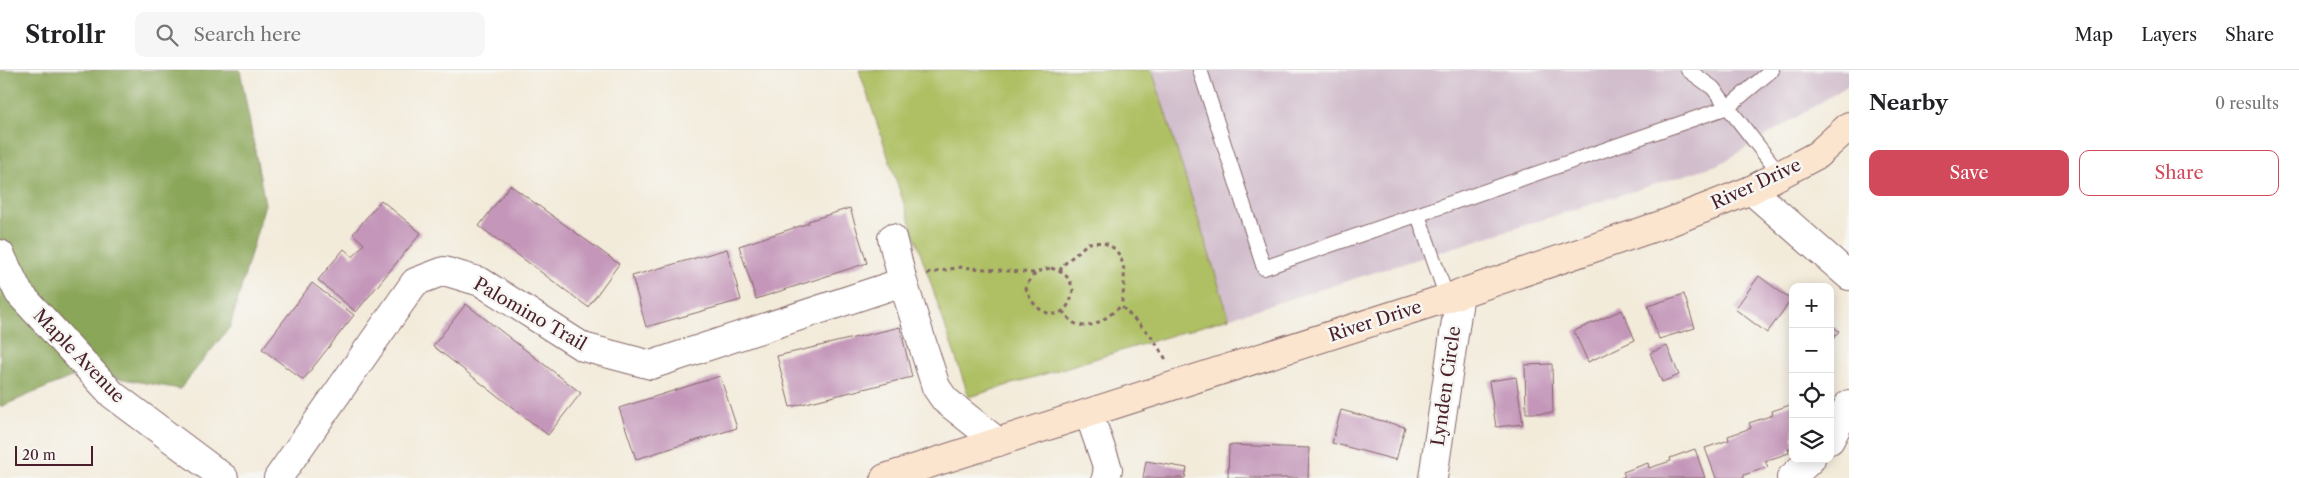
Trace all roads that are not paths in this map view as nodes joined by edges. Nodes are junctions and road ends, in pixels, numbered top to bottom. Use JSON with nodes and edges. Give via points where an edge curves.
{"nodes":[{"id":1,"x":1200,"y":70,"type":"edge"},
{"id":2,"x":1688,"y":70,"type":"edge"},
{"id":3,"x":1772,"y":70,"type":"edge"},
{"id":4,"x":1728,"y":107,"type":"junction"},
{"id":5,"x":1849,"y":126,"type":"edge"},
{"id":6,"x":1780,"y":174,"type":"junction"},
{"id":7,"x":1751,"y":190,"type":"junction"},
{"id":8,"x":1418,"y":215,"type":"junction"},
{"id":9,"x":892,"y":238,"type":"dead end"},
{"id":10,"x":0,"y":254,"type":"edge"},
{"id":11,"x":1849,"y":276,"type":"edge"},
{"id":12,"x":903,"y":282,"type":"junction"},
{"id":13,"x":1454,"y":295,"type":"junction"},
{"id":14,"x":1849,"y":404,"type":"edge"},
{"id":15,"x":1089,"y":414,"type":"junction"},
{"id":16,"x":1834,"y":432,"type":"edge"},
{"id":17,"x":998,"y":442,"type":"junction"},
{"id":18,"x":1807,"y":463,"type":"edge"},
{"id":19,"x":224,"y":478,"type":"edge"},
{"id":20,"x":278,"y":478,"type":"edge"},
{"id":21,"x":885,"y":478,"type":"edge"},
{"id":22,"x":1106,"y":478,"type":"edge"},
{"id":23,"x":1433,"y":478,"type":"edge"},
{"id":24,"x":1791,"y":478,"type":"edge"}],
"edges":[{"from":1,"to":8,"type":"lane","via":[[1264,268]]},
{"from":2,"to":4,"type":"lane","via":[[1713,88]]},
{"from":3,"to":4,"type":"lane"},
{"from":4,"to":6,"type":"lane"},
{"from":4,"to":8,"type":"lane"},
{"from":5,"to":6,"type":"main road","name":"River Drive","via":[[1816,155]]},
{"from":6,"to":7,"type":"main road","name":"River Drive"},
{"from":7,"to":11,"type":"street"},
{"from":7,"to":13,"type":"main road","name":"River Drive","via":[[1667,223]]},
{"from":8,"to":13,"type":"lane"},
{"from":9,"to":12,"type":"street"},
{"from":10,"to":19,"type":"street","name":"Maple Avenue","via":[[19,293],[113,395]]},
{"from":12,"to":17,"type":"street","via":[[936,387],[945,400]]},
{"from":12,"to":20,"type":"street","name":"Palomino Trail","via":[[651,365],[583,347],[481,282],[444,271],[415,282]]},
{"from":13,"to":15,"type":"main road","name":"River Drive"},
{"from":13,"to":23,"type":"street","name":"Lynden Circle"},
{"from":14,"to":16,"type":"street"},
{"from":15,"to":17,"type":"main road","name":"River Drive"},
{"from":15,"to":22,"type":"street","via":[[1108,469]]},
{"from":17,"to":21,"type":"main road","name":"River Drive"},
{"from":18,"to":24,"type":"street"}]}
